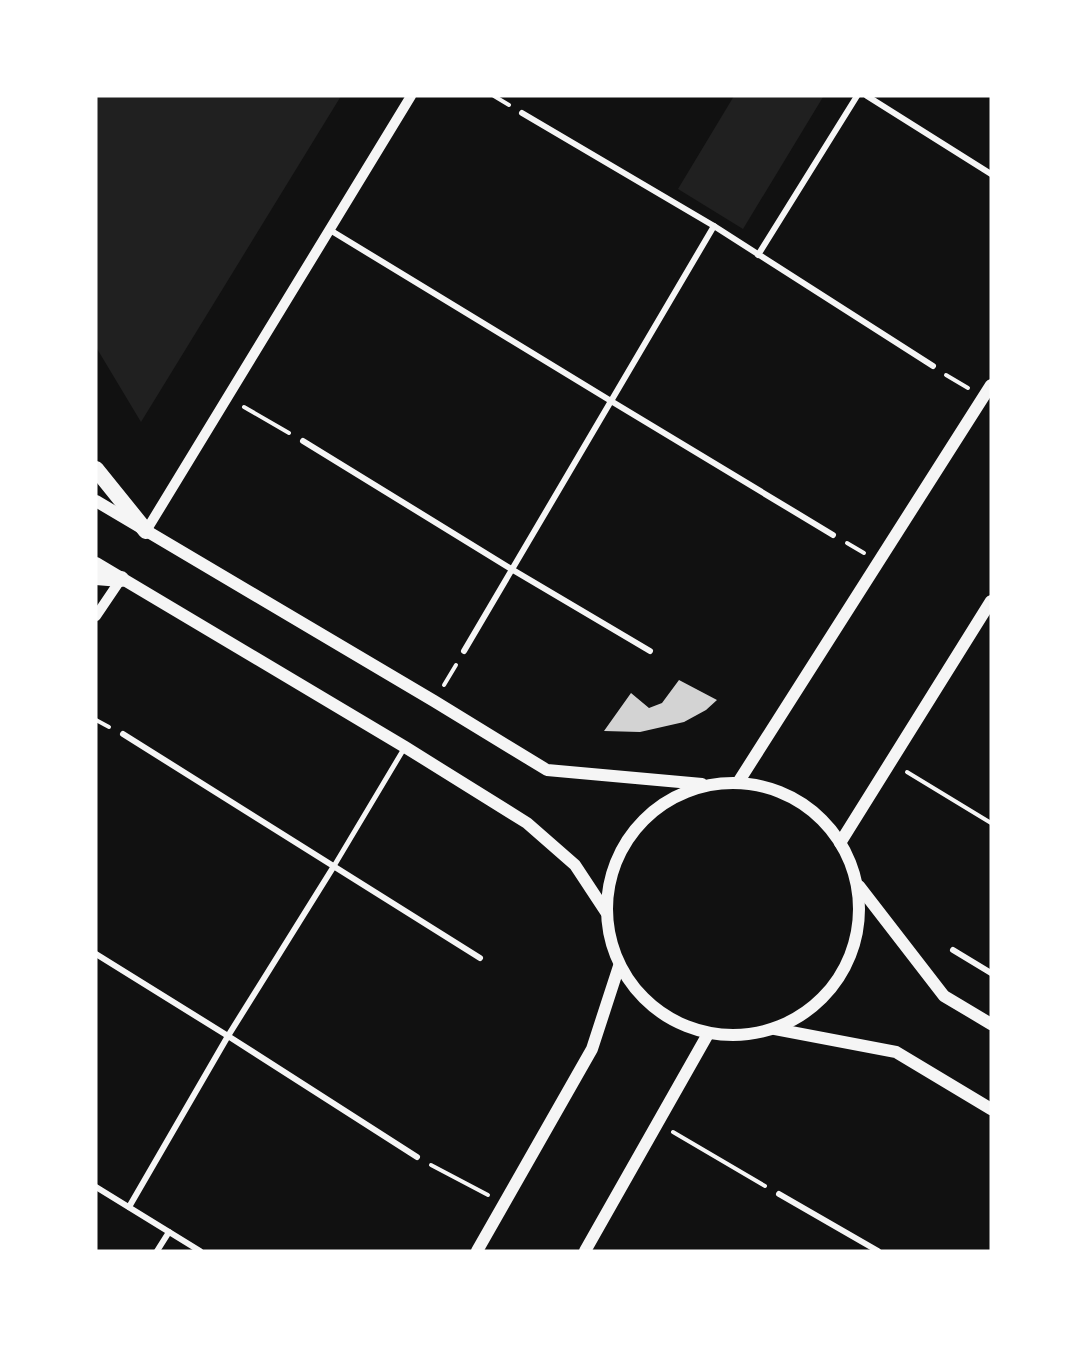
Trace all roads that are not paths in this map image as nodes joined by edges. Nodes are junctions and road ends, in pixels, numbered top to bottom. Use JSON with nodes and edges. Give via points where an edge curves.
{"nodes":[{"id":1,"x":411,"y":96,"type":"edge"},
{"id":2,"x":857,"y":96,"type":"edge"},
{"id":3,"x":867,"y":96,"type":"edge"},
{"id":4,"x":522,"y":113,"type":"dead end"},
{"id":5,"x":991,"y":174,"type":"edge"},
{"id":6,"x":714,"y":226,"type":"junction"},
{"id":7,"x":330,"y":230,"type":"junction"},
{"id":8,"x":758,"y":255,"type":"junction"},
{"id":9,"x":933,"y":366,"type":"road end"},
{"id":10,"x":991,"y":385,"type":"edge"},
{"id":11,"x":611,"y":401,"type":"junction"},
{"id":12,"x":303,"y":441,"type":"road end"},
{"id":13,"x":96,"y":469,"type":"edge"},
{"id":14,"x":96,"y":501,"type":"edge"},
{"id":15,"x":146,"y":531,"type":"junction"},
{"id":16,"x":833,"y":535,"type":"road end"},
{"id":17,"x":96,"y":563,"type":"edge"},
{"id":18,"x":513,"y":570,"type":"junction"},
{"id":19,"x":96,"y":576,"type":"edge"},
{"id":20,"x":121,"y":579,"type":"junction"},
{"id":21,"x":991,"y":601,"type":"edge"},
{"id":22,"x":96,"y":616,"type":"edge"},
{"id":23,"x":464,"y":651,"type":"road end"},
{"id":24,"x":651,"y":651,"type":"dead end"},
{"id":25,"x":123,"y":734,"type":"dead end"},
{"id":26,"x":405,"y":747,"type":"junction"},
{"id":27,"x":740,"y":781,"type":"junction"},
{"id":28,"x":712,"y":784,"type":"junction"},
{"id":29,"x":840,"y":843,"type":"junction"},
{"id":30,"x":334,"y":866,"type":"junction"},
{"id":31,"x":859,"y":886,"type":"junction"},
{"id":32,"x":606,"y":912,"type":"junction"},
{"id":33,"x":953,"y":950,"type":"dead end"},
{"id":34,"x":96,"y":954,"type":"edge"},
{"id":35,"x":480,"y":958,"type":"dead end"},
{"id":36,"x":619,"y":966,"type":"junction"},
{"id":37,"x":991,"y":973,"type":"edge"},
{"id":38,"x":991,"y":1024,"type":"edge"},
{"id":39,"x":775,"y":1029,"type":"junction"},
{"id":40,"x":708,"y":1034,"type":"junction"},
{"id":41,"x":228,"y":1036,"type":"junction"},
{"id":42,"x":991,"y":1109,"type":"edge"},
{"id":43,"x":417,"y":1157,"type":"road end"},
{"id":44,"x":96,"y":1187,"type":"edge"},
{"id":45,"x":779,"y":1194,"type":"road end"},
{"id":46,"x":129,"y":1207,"type":"junction"},
{"id":47,"x":169,"y":1232,"type":"junction"},
{"id":48,"x":157,"y":1251,"type":"edge"},
{"id":49,"x":200,"y":1251,"type":"edge"},
{"id":50,"x":477,"y":1251,"type":"edge"},
{"id":51,"x":585,"y":1251,"type":"edge"},
{"id":52,"x":878,"y":1251,"type":"edge"}],
"edges":[{"from":1,"to":7,"type":"street"},
{"from":2,"to":8,"type":"street"},
{"from":3,"to":5,"type":"street"},
{"from":4,"to":6,"type":"street"},
{"from":6,"to":8,"type":"street"},
{"from":6,"to":11,"type":"street"},
{"from":7,"to":11,"type":"street"},
{"from":7,"to":15,"type":"street"},
{"from":8,"to":9,"type":"street"},
{"from":10,"to":27,"type":"main road"},
{"from":11,"to":16,"type":"street"},
{"from":11,"to":18,"type":"street"},
{"from":12,"to":18,"type":"street"},
{"from":13,"to":15,"type":"highway"},
{"from":14,"to":15,"type":"main road"},
{"from":15,"to":28,"type":"main road","via":[[547,770]]},
{"from":17,"to":20,"type":"main road"},
{"from":18,"to":23,"type":"street"},
{"from":18,"to":24,"type":"street"},
{"from":19,"to":20,"type":"highway"},
{"from":20,"to":22,"type":"street"},
{"from":20,"to":26,"type":"main road"},
{"from":21,"to":29,"type":"main road"},
{"from":25,"to":30,"type":"street"},
{"from":26,"to":30,"type":"street"},
{"from":26,"to":32,"type":"main road","via":[[527,823],[575,865]]},
{"from":27,"to":28,"type":"main road"},
{"from":27,"to":29,"type":"main road","via":[[782,791],[818,814]]},
{"from":28,"to":32,"type":"main road","via":[[661,803],[631,832],[611,870]]},
{"from":29,"to":31,"type":"main road"},
{"from":30,"to":35,"type":"street"},
{"from":30,"to":41,"type":"street"},
{"from":31,"to":38,"type":"main road","via":[[944,996]]},
{"from":31,"to":39,"type":"main road","via":[[860,926],[848,966],[824,999]]},
{"from":32,"to":36,"type":"main road","via":[[609,939]]},
{"from":33,"to":37,"type":"street"},
{"from":34,"to":41,"type":"street"},
{"from":36,"to":40,"type":"main road","via":[[642,998],[674,1021]]},
{"from":36,"to":50,"type":"main road","via":[[592,1049]]},
{"from":39,"to":40,"type":"main road","via":[[751,1035]]},
{"from":39,"to":42,"type":"main road","via":[[896,1052]]},
{"from":40,"to":51,"type":"main road"},
{"from":41,"to":43,"type":"street"},
{"from":41,"to":46,"type":"street"},
{"from":44,"to":46,"type":"street"},
{"from":45,"to":52,"type":"street"},
{"from":46,"to":47,"type":"street"},
{"from":47,"to":48,"type":"street"},
{"from":47,"to":49,"type":"street"}]}
